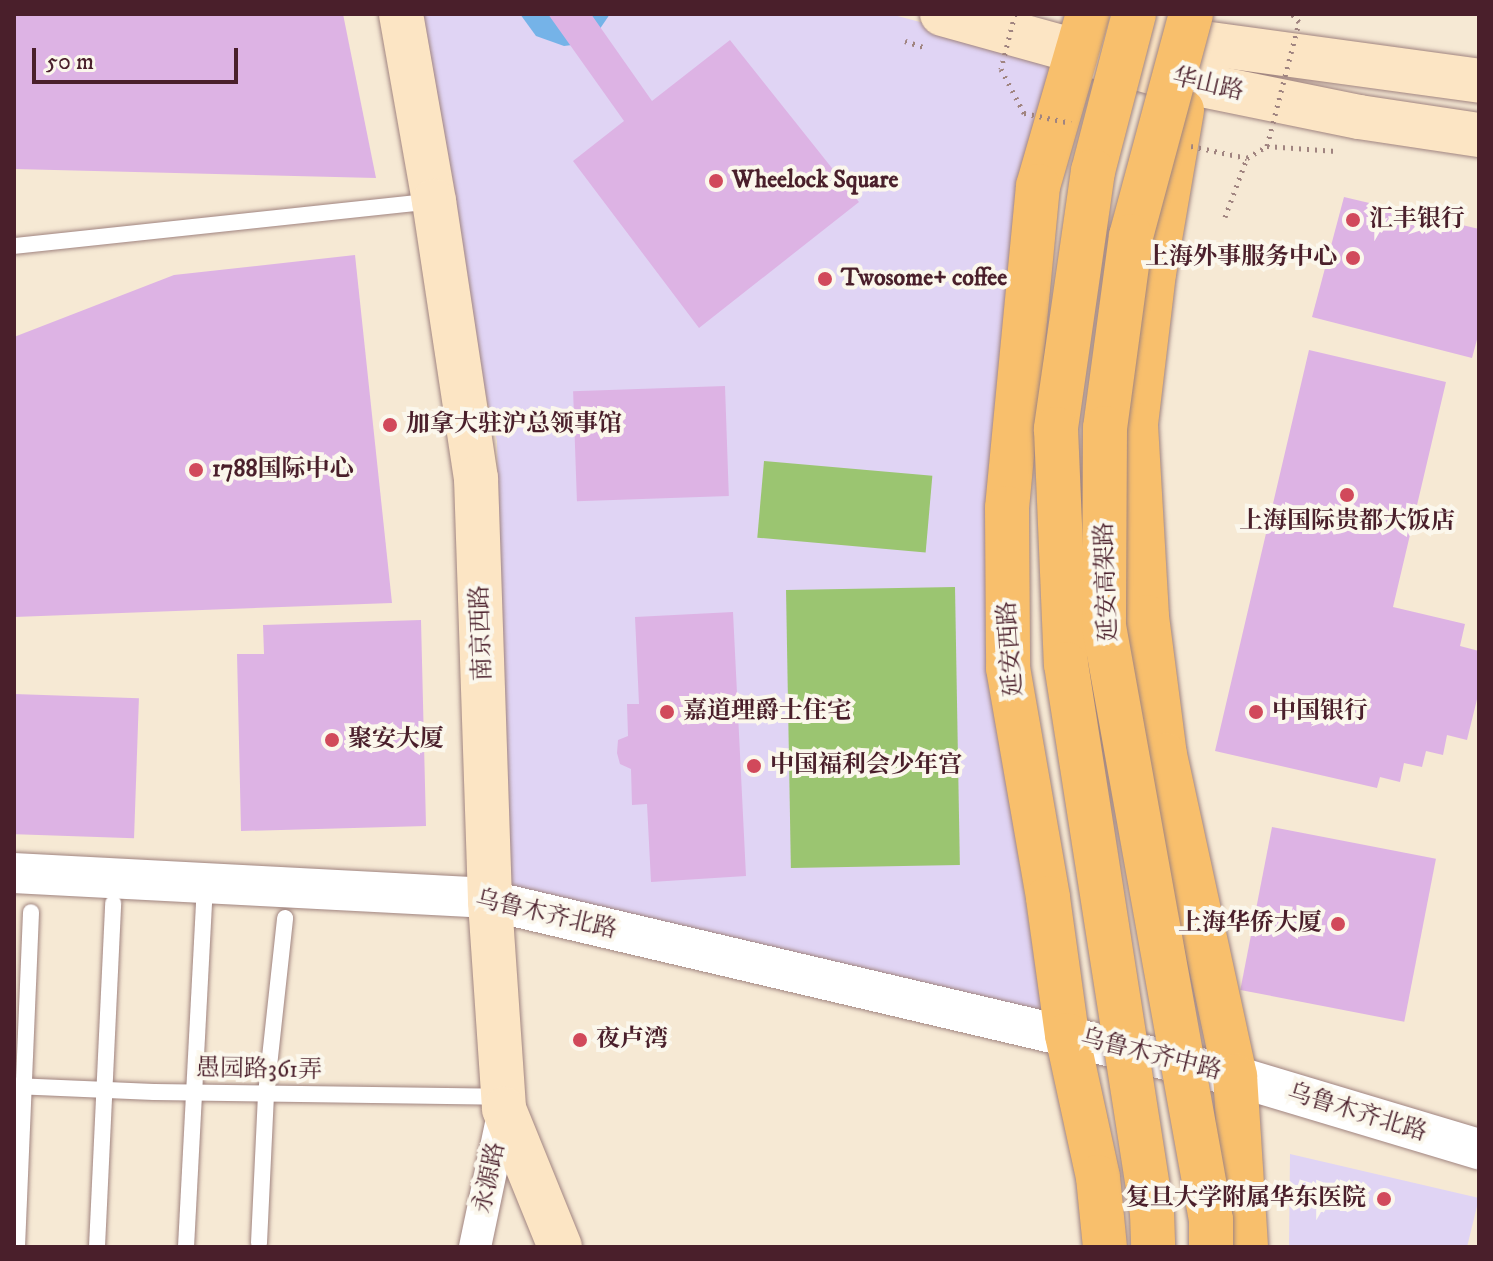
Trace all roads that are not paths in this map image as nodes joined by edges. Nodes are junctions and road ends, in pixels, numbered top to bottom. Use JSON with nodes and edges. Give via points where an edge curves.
{"nodes":[{"id":1,"x":401,"y":14,"type":"edge"},
{"id":2,"x":942,"y":14,"type":"edge"},
{"id":3,"x":1134,"y":14,"type":"edge"},
{"id":4,"x":1086,"y":26,"type":"edge"},
{"id":5,"x":1195,"y":38,"type":"edge"},
{"id":6,"x":1479,"y":81,"type":"edge"},
{"id":7,"x":1479,"y":135,"type":"edge"},
{"id":8,"x":434,"y":201,"type":"junction"},
{"id":9,"x":14,"y":246,"type":"edge"},
{"id":10,"x":14,"y":873,"type":"edge"},
{"id":11,"x":205,"y":882,"type":"junction"},
{"id":12,"x":490,"y":902,"type":"junction"},
{"id":13,"x":113,"y":903,"type":"dead end"},
{"id":14,"x":31,"y":912,"type":"dead end"},
{"id":15,"x":285,"y":918,"type":"dead end"},
{"id":16,"x":1067,"y":1035,"type":"junction"},
{"id":17,"x":1235,"y":1076,"type":"junction"},
{"id":18,"x":18,"y":1087,"type":"edge"},
{"id":19,"x":105,"y":1090,"type":"junction"},
{"id":20,"x":192,"y":1093,"type":"junction"},
{"id":21,"x":266,"y":1094,"type":"junction"},
{"id":22,"x":503,"y":1103,"type":"junction"},
{"id":23,"x":1479,"y":1149,"type":"edge"},
{"id":24,"x":259,"y":1243,"type":"dead end"},
{"id":25,"x":17,"y":1247,"type":"edge"},
{"id":26,"x":97,"y":1247,"type":"edge"},
{"id":27,"x":186,"y":1247,"type":"edge"},
{"id":28,"x":475,"y":1247,"type":"edge"},
{"id":29,"x":560,"y":1247,"type":"edge"},
{"id":30,"x":1105,"y":1247,"type":"edge"},
{"id":31,"x":1153,"y":1247,"type":"edge"},
{"id":32,"x":1211,"y":1247,"type":"edge"},
{"id":33,"x":1246,"y":1247,"type":"edge"}],
"edges":[{"from":1,"to":8,"type":"main road","name":"南京西路"},
{"from":2,"to":4,"type":"main road","name":"华山路"},
{"from":3,"to":31,"type":"main road","name":"延安高架路","bridge":true,"via":[[1093,171],[1056,429],[1066,664],[1152,1213]]},
{"from":4,"to":5,"type":"main road","name":"华山路"},
{"from":4,"to":16,"type":"main road","name":"延安西路","via":[[1038,186],[1007,508],[1008,668]]},
{"from":5,"to":6,"type":"main road","name":"华山路"},
{"from":5,"to":7,"type":"main road","name":"华山路","via":[[1359,117]]},
{"from":5,"to":17,"type":"main road","via":[[1154,273],[1136,425],[1147,617],[1165,755]]},
{"from":5,"to":32,"type":"main road","name":"延安高架路","bridge":true,"via":[[1131,236],[1105,428],[1104,626],[1211,1220]]},
{"from":8,"to":9,"type":"lane"},
{"from":8,"to":12,"type":"main road","name":"南京西路","via":[[476,478]]},
{"from":10,"to":11,"type":"street","name":"乌鲁木齐北路"},
{"from":11,"to":12,"type":"street","name":"乌鲁木齐北路"},
{"from":11,"to":20,"type":"lane"},
{"from":12,"to":16,"type":"street","name":"乌鲁木齐北路"},
{"from":12,"to":22,"type":"main road","name":"南京西路"},
{"from":13,"to":19,"type":"lane"},
{"from":14,"to":18,"type":"lane"},
{"from":15,"to":21,"type":"lane"},
{"from":16,"to":17,"type":"street","name":"乌鲁木齐中路"},
{"from":16,"to":30,"type":"main road","name":"延安西路","via":[[1098,1177]]},
{"from":17,"to":23,"type":"street","name":"乌鲁木齐北路"},
{"from":17,"to":33,"type":"main road"},
{"from":18,"to":19,"type":"lane","name":"愚园路361弄"},
{"from":18,"to":25,"type":"lane"},
{"from":19,"to":20,"type":"lane","name":"愚园路361弄"},
{"from":19,"to":26,"type":"lane"},
{"from":20,"to":21,"type":"lane","name":"愚园路361弄"},
{"from":20,"to":27,"type":"lane"},
{"from":21,"to":22,"type":"lane","name":"愚园路361弄"},
{"from":21,"to":24,"type":"lane"},
{"from":22,"to":28,"type":"street","name":"永源路"},
{"from":22,"to":29,"type":"main road","name":"南京西路"}]}
